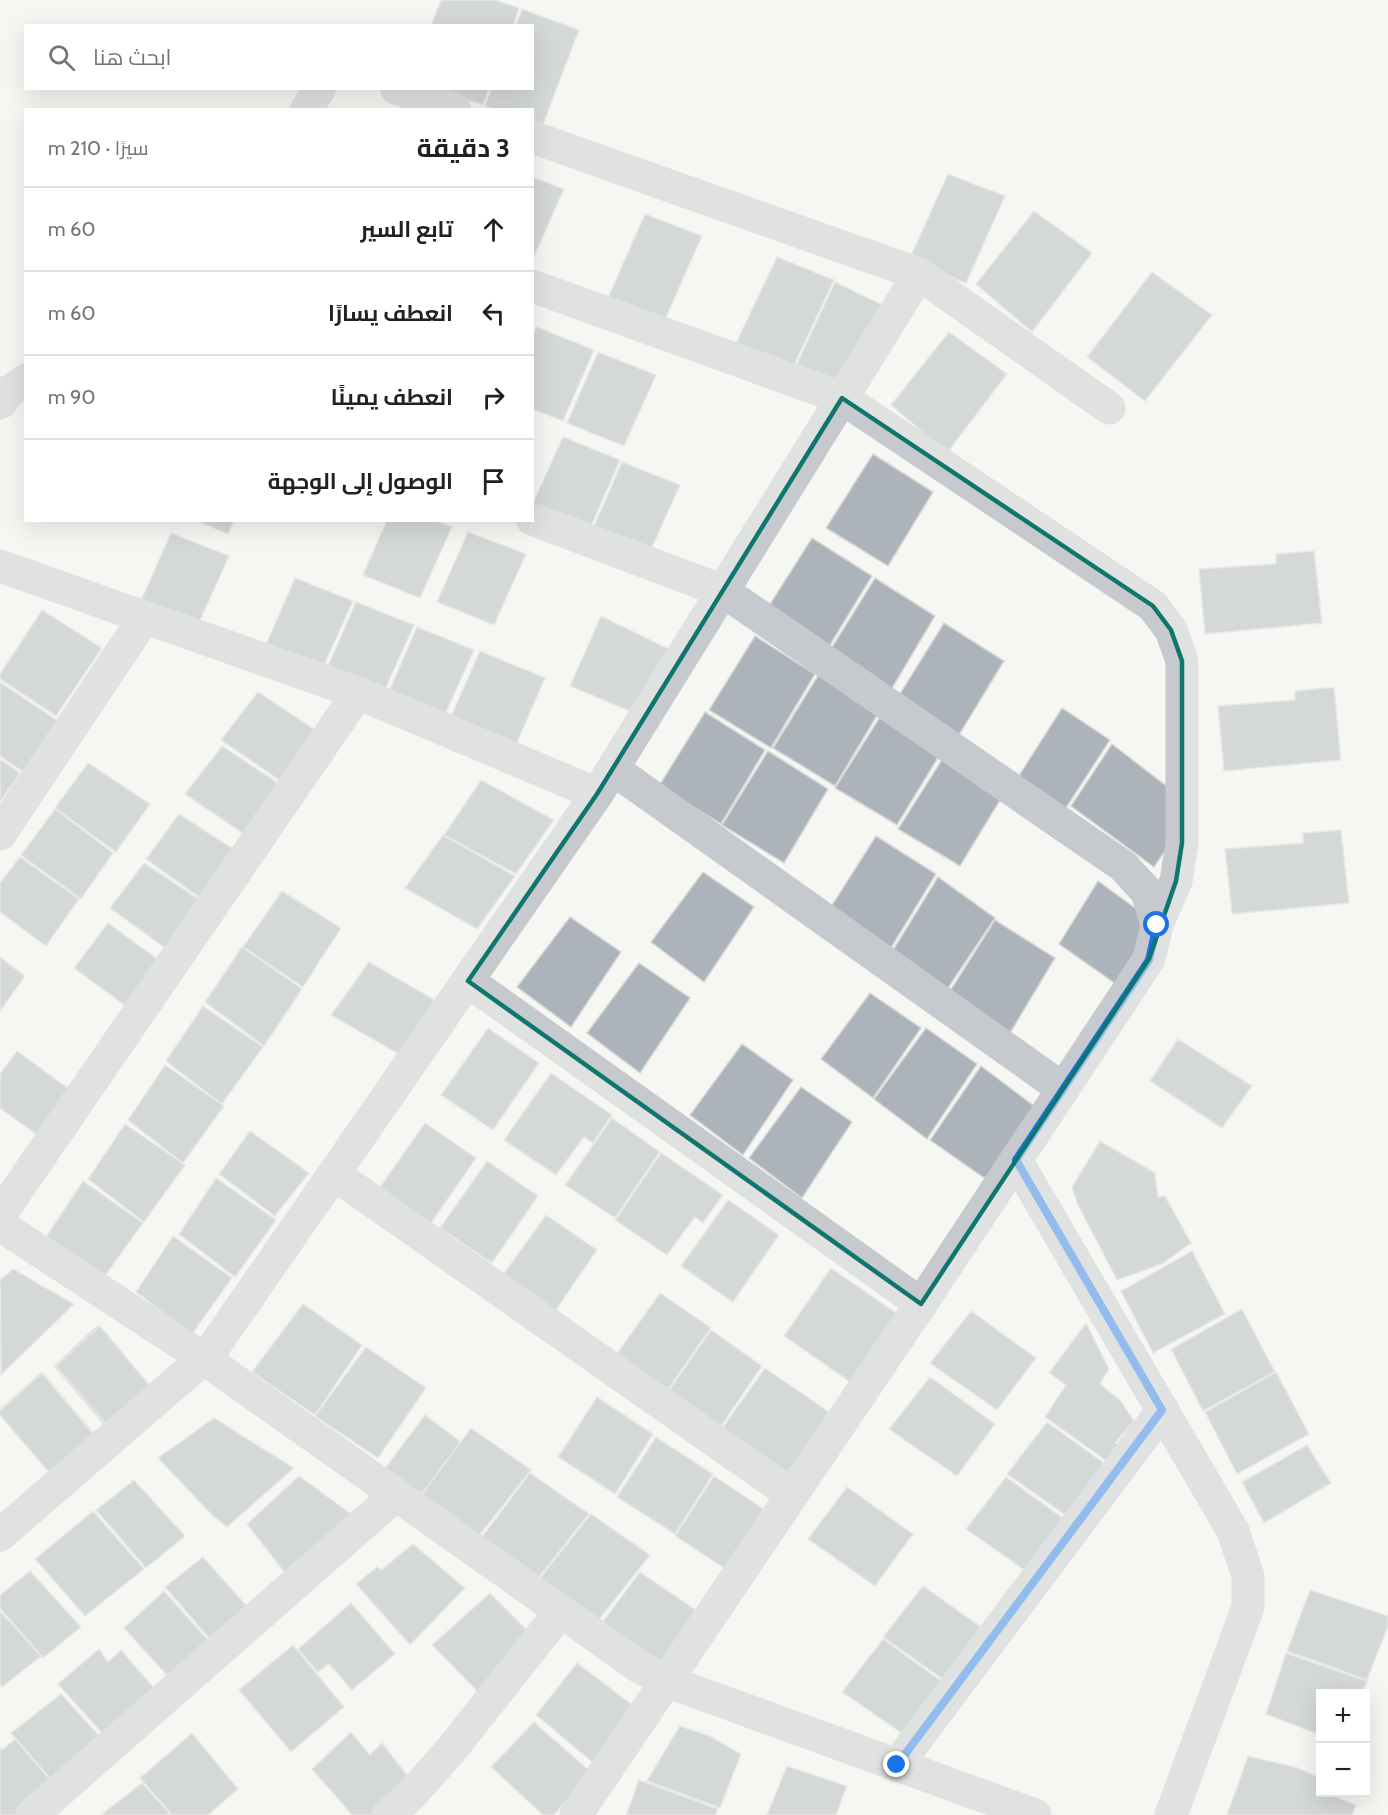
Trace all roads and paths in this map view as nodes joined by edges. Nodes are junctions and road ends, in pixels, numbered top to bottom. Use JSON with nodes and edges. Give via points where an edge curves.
{"nodes":[{"id":1,"x":319,"y":90,"type":"edge"},
{"id":2,"x":401,"y":90,"type":"edge"},
{"id":3,"x":307,"y":108,"type":"edge"},
{"id":4,"x":450,"y":108,"type":"edge"},
{"id":5,"x":534,"y":138,"type":"edge"},
{"id":6,"x":919,"y":274,"type":"junction"},
{"id":7,"x":534,"y":287,"type":"edge"},
{"id":8,"x":24,"y":381,"type":"edge"},
{"id":9,"x":842,"y":398,"type":"junction"},
{"id":10,"x":0,"y":403,"type":"edge"},
{"id":11,"x":1108,"y":408,"type":"dead end"},
{"id":12,"x":534,"y":520,"type":"edge"},
{"id":13,"x":0,"y":566,"type":"edge"},
{"id":14,"x":723,"y":591,"type":"junction"},
{"id":15,"x":145,"y":617,"type":"junction"},
{"id":16,"x":358,"y":693,"type":"junction"},
{"id":17,"x":605,"y":782,"type":"junction"},
{"id":18,"x":0,"y":834,"type":"edge"},
{"id":19,"x":1157,"y":925,"type":"junction"},
{"id":20,"x":468,"y":981,"type":"junction"},
{"id":21,"x":1063,"y":1089,"type":"junction"},
{"id":22,"x":1016,"y":1160,"type":"junction"},
{"id":23,"x":334,"y":1174,"type":"junction"},
{"id":24,"x":0,"y":1215,"type":"edge"},
{"id":25,"x":0,"y":1226,"type":"edge"},
{"id":26,"x":921,"y":1304,"type":"junction"},
{"id":27,"x":203,"y":1358,"type":"junction"},
{"id":28,"x":1162,"y":1410,"type":"junction"},
{"id":29,"x":792,"y":1494,"type":"junction"},
{"id":30,"x":396,"y":1495,"type":"junction"},
{"id":31,"x":0,"y":1535,"type":"edge"},
{"id":32,"x":561,"y":1611,"type":"junction"},
{"id":33,"x":666,"y":1681,"type":"junction"},
{"id":34,"x":897,"y":1765,"type":"junction"},
{"id":35,"x":32,"y":1815,"type":"edge"},
{"id":36,"x":388,"y":1815,"type":"edge"},
{"id":37,"x":576,"y":1815,"type":"edge"},
{"id":38,"x":1035,"y":1815,"type":"edge"},
{"id":39,"x":1171,"y":1815,"type":"edge"}],
"edges":[{"from":1,"to":3,"type":"street"},
{"from":2,"to":4,"type":"street"},
{"from":5,"to":6,"type":"street"},
{"from":6,"to":9,"type":"street"},
{"from":6,"to":11,"type":"street"},
{"from":7,"to":9,"type":"street"},
{"from":8,"to":10,"type":"street"},
{"from":9,"to":14,"type":"street"},
{"from":9,"to":19,"type":"street","via":[[1152,606],[1171,630],[1182,662],[1182,843],[1176,881]]},
{"from":12,"to":14,"type":"street"},
{"from":13,"to":15,"type":"street"},
{"from":14,"to":17,"type":"street"},
{"from":14,"to":19,"type":"street","via":[[1123,866],[1147,892]]},
{"from":15,"to":16,"type":"street"},
{"from":15,"to":18,"type":"street"},
{"from":16,"to":17,"type":"street"},
{"from":16,"to":24,"type":"street"},
{"from":17,"to":20,"type":"street"},
{"from":17,"to":21,"type":"street"},
{"from":19,"to":21,"type":"street","via":[[1149,960]]},
{"from":20,"to":23,"type":"street"},
{"from":20,"to":26,"type":"street"},
{"from":21,"to":22,"type":"street"},
{"from":22,"to":26,"type":"street"},
{"from":22,"to":28,"type":"street"},
{"from":23,"to":27,"type":"street"},
{"from":23,"to":29,"type":"street"},
{"from":25,"to":27,"type":"street"},
{"from":26,"to":29,"type":"street"},
{"from":27,"to":30,"type":"street"},
{"from":27,"to":31,"type":"street"},
{"from":28,"to":34,"type":"street"},
{"from":28,"to":39,"type":"street","via":[[1233,1531],[1248,1576],[1248,1607]]},
{"from":29,"to":33,"type":"street"},
{"from":30,"to":32,"type":"street"},
{"from":30,"to":35,"type":"street"},
{"from":32,"to":33,"type":"street","via":[[638,1666]]},
{"from":32,"to":36,"type":"street","via":[[451,1750]]},
{"from":33,"to":34,"type":"street"},
{"from":33,"to":37,"type":"street"},
{"from":34,"to":38,"type":"street"}]}
